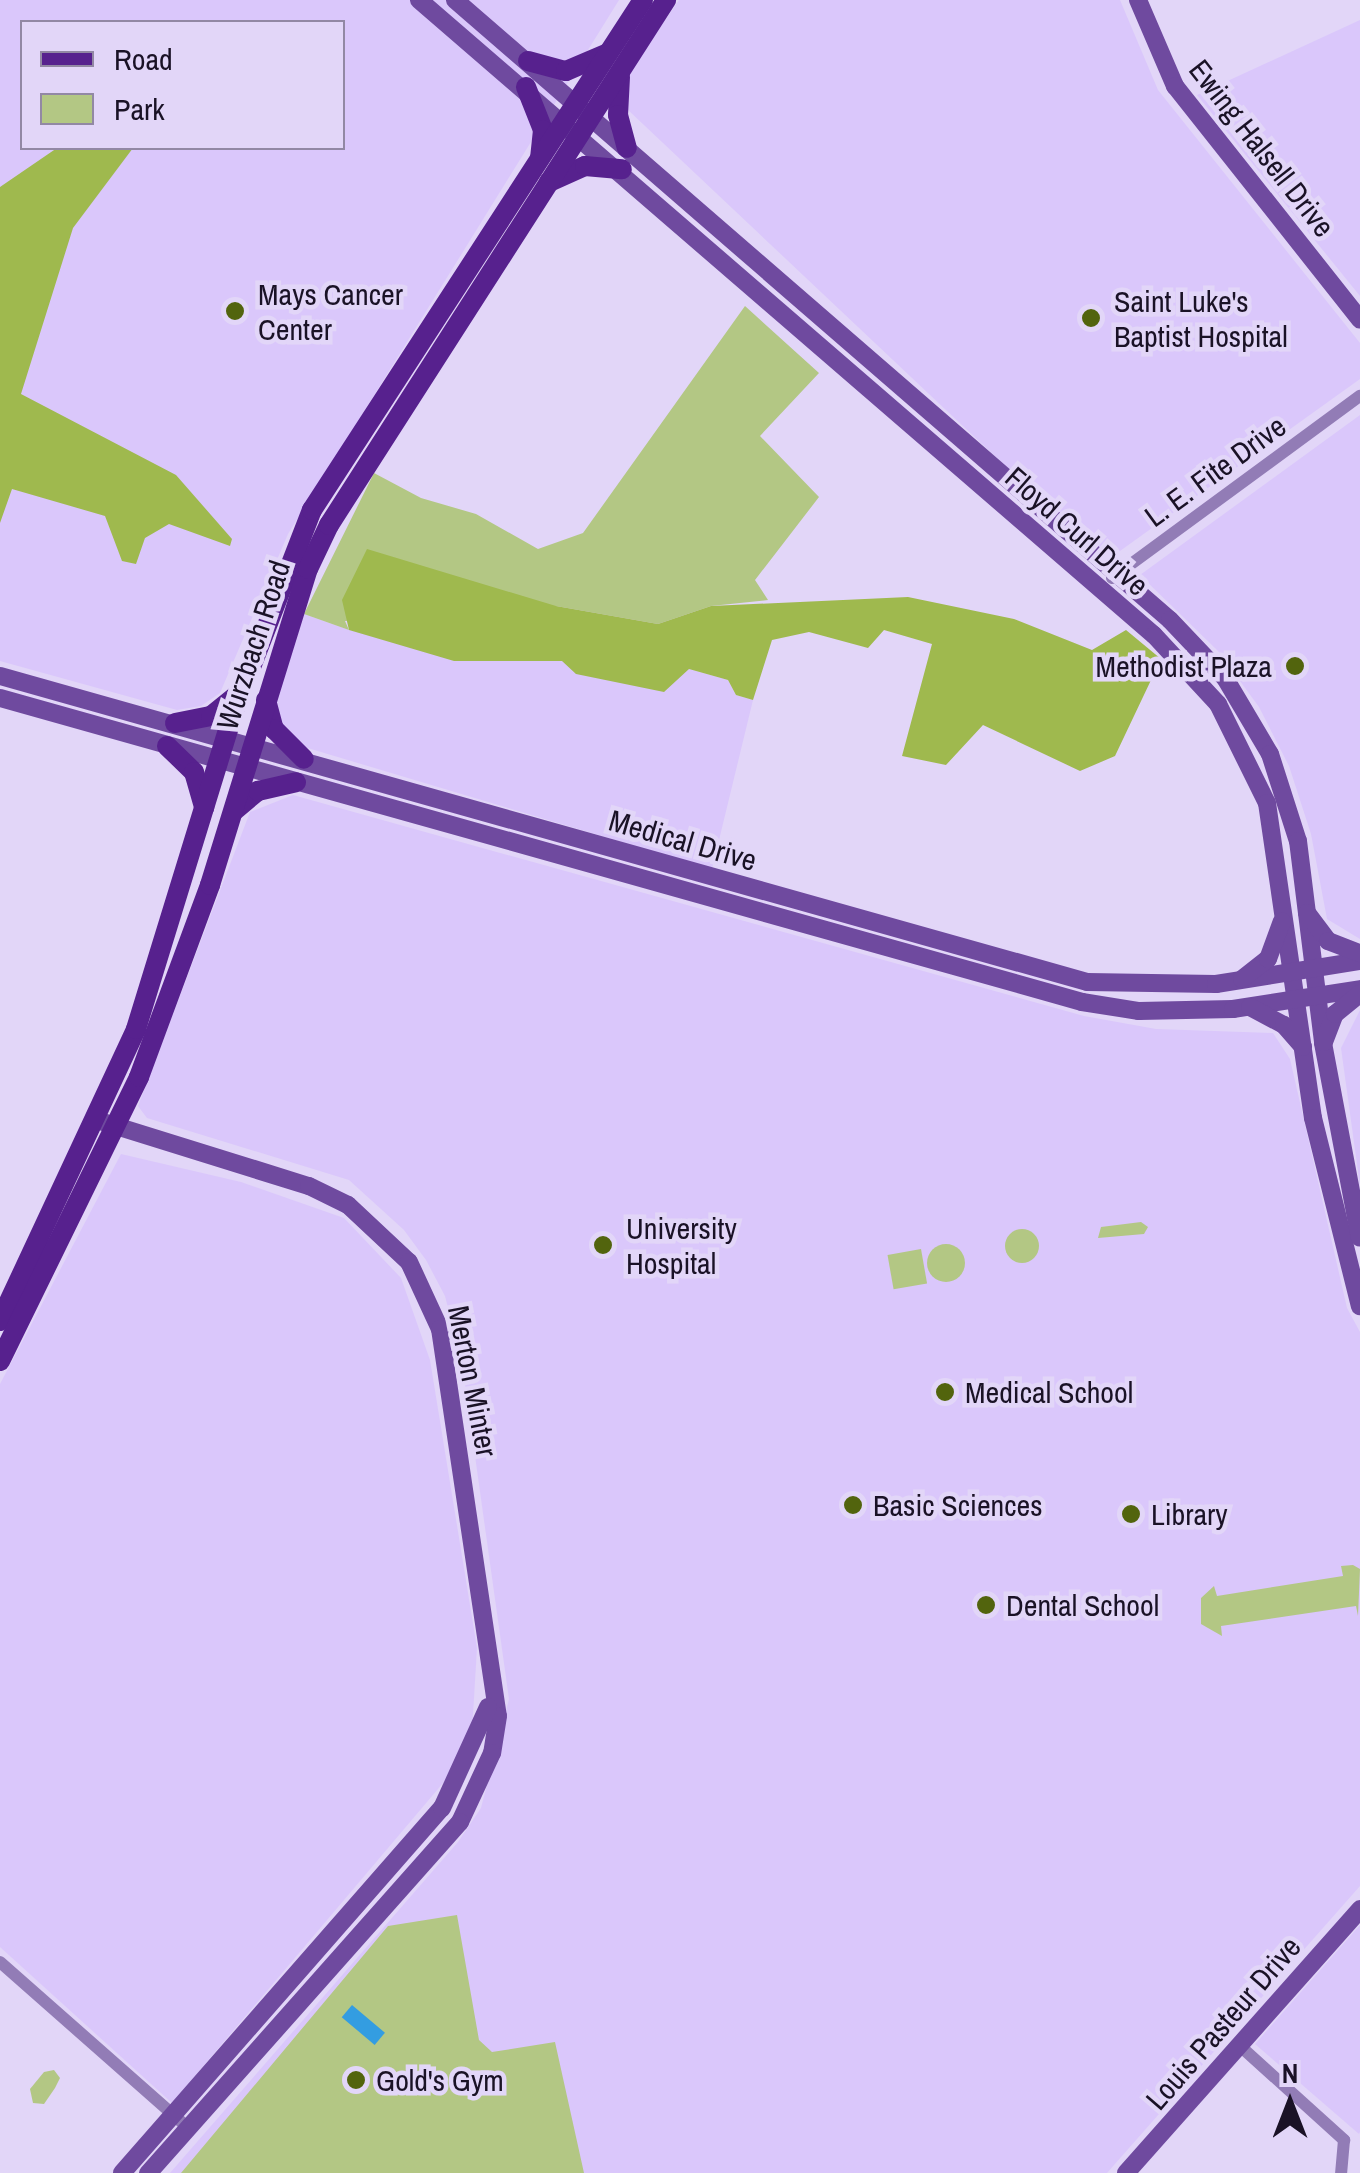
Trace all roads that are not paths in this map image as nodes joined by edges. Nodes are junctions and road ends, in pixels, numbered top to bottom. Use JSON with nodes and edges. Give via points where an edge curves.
{"nodes":[{"id":1,"x":420,"y":0,"type":"edge"},
{"id":2,"x":455,"y":0,"type":"edge"},
{"id":3,"x":643,"y":0,"type":"edge"},
{"id":4,"x":666,"y":0,"type":"edge"},
{"id":5,"x":1138,"y":0,"type":"edge"},
{"id":6,"x":616,"y":60,"type":"junction"},
{"id":7,"x":528,"y":61,"type":"junction"},
{"id":8,"x":526,"y":87,"type":"junction"},
{"id":9,"x":578,"y":119,"type":"junction"},
{"id":10,"x":540,"y":159,"type":"junction"},
{"id":11,"x":625,"y":159,"type":"junction"},
{"id":12,"x":547,"y":184,"type":"junction"},
{"id":13,"x":1360,"y":319,"type":"edge"},
{"id":14,"x":1360,"y":396,"type":"edge"},
{"id":15,"x":1116,"y":575,"type":"junction"},
{"id":16,"x":1100,"y":588,"type":"junction"},
{"id":17,"x":0,"y":676,"type":"edge"},
{"id":18,"x":1224,"y":678,"type":"junction"},
{"id":19,"x":241,"y":690,"type":"junction"},
{"id":20,"x":1206,"y":690,"type":"junction"},
{"id":21,"x":0,"y":698,"type":"edge"},
{"id":22,"x":266,"y":698,"type":"junction"},
{"id":23,"x":175,"y":723,"type":"junction"},
{"id":24,"x":227,"y":738,"type":"junction"},
{"id":25,"x":252,"y":744,"type":"junction"},
{"id":26,"x":167,"y":746,"type":"junction"},
{"id":27,"x":304,"y":759,"type":"junction"},
{"id":28,"x":220,"y":762,"type":"junction"},
{"id":29,"x":245,"y":768,"type":"junction"},
{"id":30,"x":296,"y":782,"type":"junction"},
{"id":31,"x":233,"y":812,"type":"junction"},
{"id":32,"x":205,"y":814,"type":"junction"},
{"id":33,"x":1303,"y":908,"type":"junction"},
{"id":34,"x":1284,"y":912,"type":"junction"},
{"id":35,"x":957,"y":946,"type":"junction"},
{"id":36,"x":1360,"y":953,"type":"edge"},
{"id":37,"x":1360,"y":962,"type":"edge"},
{"id":38,"x":951,"y":965,"type":"junction"},
{"id":39,"x":1313,"y":972,"type":"junction"},
{"id":40,"x":1293,"y":976,"type":"junction"},
{"id":41,"x":1238,"y":982,"type":"junction"},
{"id":42,"x":1360,"y":991,"type":"edge"},
{"id":43,"x":1317,"y":998,"type":"junction"},
{"id":44,"x":1297,"y":1000,"type":"junction"},
{"id":45,"x":1250,"y":1007,"type":"junction"},
{"id":46,"x":1323,"y":1043,"type":"junction"},
{"id":47,"x":1303,"y":1047,"type":"junction"},
{"id":48,"x":107,"y":1124,"type":"junction"},
{"id":49,"x":1360,"y":1238,"type":"edge"},
{"id":50,"x":1360,"y":1306,"type":"edge"},
{"id":51,"x":6,"y":1318,"type":"edge"},
{"id":52,"x":0,"y":1361,"type":"edge"},
{"id":53,"x":493,"y":1682,"type":"junction"},
{"id":54,"x":1360,"y":1909,"type":"edge"},
{"id":55,"x":0,"y":1962,"type":"edge"},
{"id":56,"x":1240,"y":2046,"type":"junction"},
{"id":57,"x":174,"y":2114,"type":"junction"},
{"id":58,"x":188,"y":2128,"type":"junction"},
{"id":59,"x":122,"y":2173,"type":"edge"},
{"id":60,"x":148,"y":2173,"type":"edge"},
{"id":61,"x":1126,"y":2173,"type":"edge"},
{"id":62,"x":1340,"y":2173,"type":"edge"}],
"edges":[{"from":1,"to":8,"type":"street","name":"Floyd Curl Drive"},
{"from":2,"to":7,"type":"street","name":"Floyd Curl Drive"},
{"from":3,"to":6,"type":"main road","name":"Wurzbach Road"},
{"from":4,"to":6,"type":"main road","name":"Wurzbach Road"},
{"from":5,"to":13,"type":"street","name":"Ewing Halsell Drive","via":[[1175,86]]},
{"from":6,"to":7,"type":"main road","via":[[566,71]]},
{"from":6,"to":9,"type":"main road","name":"Wurzbach Road"},
{"from":6,"to":11,"type":"main road"},
{"from":7,"to":9,"type":"street","name":"Floyd Curl Drive"},
{"from":8,"to":9,"type":"street","name":"Floyd Curl Drive"},
{"from":8,"to":10,"type":"main road","via":[[543,130]]},
{"from":9,"to":10,"type":"main road","name":"Wurzbach Road"},
{"from":9,"to":11,"type":"street","name":"Floyd Curl Drive"},
{"from":9,"to":12,"type":"main road","name":"Wurzbach Road"},
{"from":10,"to":19,"type":"main road","name":"Wurzbach Road","via":[[312,510]]},
{"from":11,"to":12,"type":"main road","via":[[585,166]]},
{"from":11,"to":15,"type":"street","name":"Floyd Curl Drive"},
{"from":11,"to":16,"type":"street","name":"Floyd Curl Drive"},
{"from":12,"to":22,"type":"main road","name":"Wurzbach Road","via":[[328,525]]},
{"from":14,"to":15,"type":"street","name":"L. E. Fite Drive"},
{"from":15,"to":16,"type":"street","name":"L. E. Fite Drive"},
{"from":15,"to":18,"type":"street","name":"Floyd Curl Drive"},
{"from":16,"to":20,"type":"street","name":"Floyd Curl Drive"},
{"from":17,"to":23,"type":"street","name":"Medical Drive"},
{"from":18,"to":20,"type":"street"},
{"from":18,"to":33,"type":"street","name":"Floyd Curl Drive","via":[[1270,754],[1286,797],[1298,841]]},
{"from":19,"to":23,"type":"main road","via":[[211,716]]},
{"from":19,"to":24,"type":"main road","name":"Wurzbach Road"},
{"from":20,"to":34,"type":"street","name":"Floyd Curl Drive","via":[[1252,763],[1267,803]]},
{"from":21,"to":26,"type":"street","name":"Medical Drive"},
{"from":22,"to":25,"type":"main road","name":"Wurzbach Road"},
{"from":22,"to":27,"type":"main road","via":[[274,729]]},
{"from":23,"to":24,"type":"street","name":"Medical Drive"},
{"from":24,"to":25,"type":"street","name":"Medical Drive"},
{"from":24,"to":28,"type":"main road","name":"Wurzbach Road"},
{"from":25,"to":27,"type":"street","name":"Medical Drive"},
{"from":25,"to":29,"type":"main road","name":"Wurzbach Road"},
{"from":26,"to":28,"type":"street","name":"Medical Drive"},
{"from":26,"to":32,"type":"main road","via":[[194,772]]},
{"from":27,"to":35,"type":"street","name":"Medical Drive"},
{"from":28,"to":29,"type":"street","name":"Medical Drive"},
{"from":28,"to":32,"type":"main road","name":"Wurzbach Road"},
{"from":29,"to":30,"type":"street","name":"Medical Drive"},
{"from":29,"to":31,"type":"main road","name":"Wurzbach Road"},
{"from":30,"to":31,"type":"main road","via":[[258,790]]},
{"from":30,"to":38,"type":"street","name":"Medical Drive","via":[[766,908]]},
{"from":31,"to":48,"type":"main road","name":"Wurzbach Road"},
{"from":32,"to":48,"type":"main road","name":"Wurzbach Road"},
{"from":33,"to":36,"type":"street","via":[[1328,941]]},
{"from":33,"to":39,"type":"street","name":"Floyd Curl Drive"},
{"from":34,"to":40,"type":"street","name":"Floyd Curl Drive"},
{"from":34,"to":41,"type":"street","via":[[1274,950]]},
{"from":35,"to":38,"type":"street"},
{"from":35,"to":41,"type":"street","name":"Medical Drive","via":[[1118,987]]},
{"from":37,"to":39,"type":"street","name":"Medical Drive"},
{"from":38,"to":45,"type":"street","name":"Medical Drive","via":[[1139,1010]]},
{"from":39,"to":40,"type":"street","name":"Medical Drive"},
{"from":39,"to":43,"type":"street","name":"Floyd Curl Drive"},
{"from":40,"to":41,"type":"street","name":"Medical Drive"},
{"from":40,"to":44,"type":"street","name":"Floyd Curl Drive"},
{"from":42,"to":43,"type":"street","name":"Medical Drive"},
{"from":42,"to":46,"type":"street","via":[[1336,1014]]},
{"from":43,"to":44,"type":"street","name":"Medical Drive"},
{"from":43,"to":46,"type":"street","name":"Floyd Curl Drive"},
{"from":44,"to":45,"type":"street","name":"Medical Drive"},
{"from":44,"to":47,"type":"street","name":"Floyd Curl Drive"},
{"from":45,"to":47,"type":"street","via":[[1284,1025]]},
{"from":46,"to":49,"type":"street","name":"Floyd Curl Drive"},
{"from":47,"to":50,"type":"street","name":"Floyd Curl Drive","via":[[1312,1118]]},
{"from":48,"to":51,"type":"main road","name":"Wurzbach Road"},
{"from":48,"to":53,"type":"street","name":"Merton Minter","via":[[309,1186],[363,1217],[409,1262],[440,1329]]},
{"from":51,"to":52,"type":"main road","name":"Wurzbach Road"},
{"from":53,"to":57,"type":"street","name":"Merton Minter","via":[[484,1726],[442,1808]]},
{"from":53,"to":58,"type":"street","name":"Merton Minter","via":[[492,1752],[460,1822]]},
{"from":54,"to":56,"type":"street","name":"Louis Pasteur Drive"},
{"from":55,"to":57,"type":"street"},
{"from":56,"to":61,"type":"street","name":"Louis Pasteur Drive"},
{"from":56,"to":62,"type":"street","via":[[1344,2140]]},
{"from":57,"to":58,"type":"street"},
{"from":57,"to":59,"type":"street","name":"Merton Minter"},
{"from":58,"to":60,"type":"street","name":"Merton Minter"}]}
